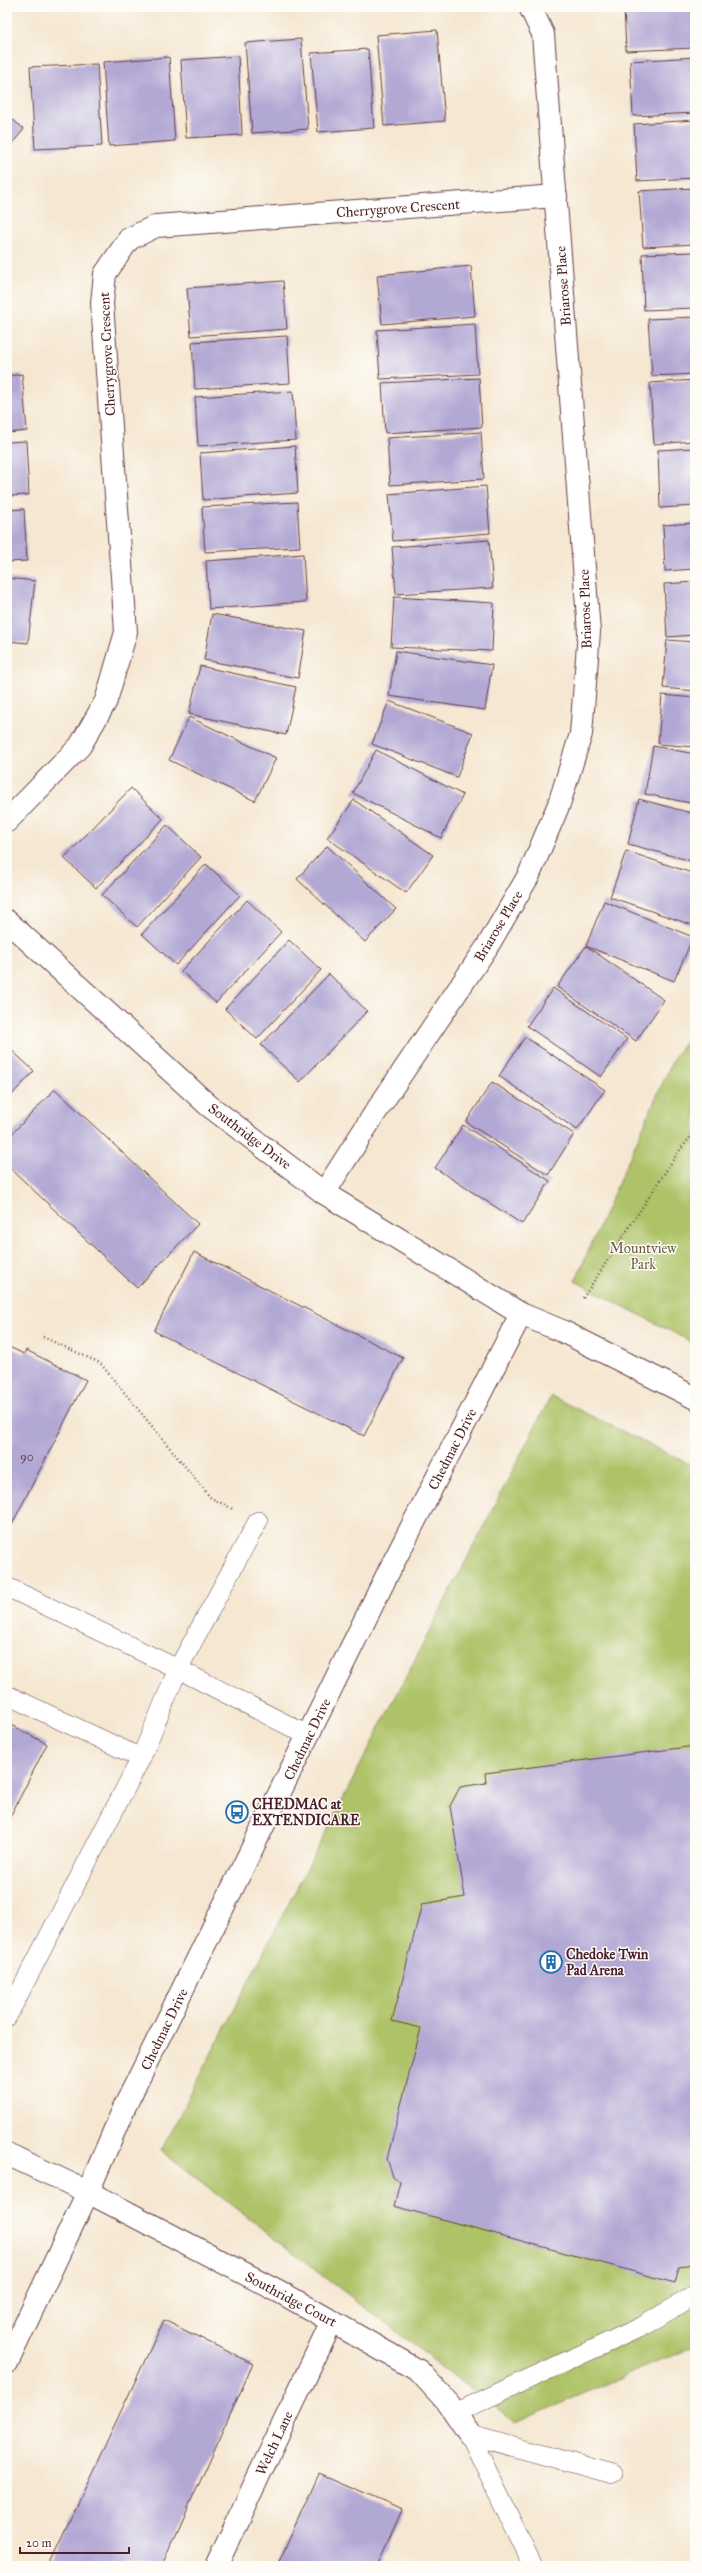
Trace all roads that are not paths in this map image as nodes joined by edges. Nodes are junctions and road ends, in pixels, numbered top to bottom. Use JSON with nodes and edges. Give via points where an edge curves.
{"nodes":[{"id":1,"x":530,"y":7,"type":"edge"},
{"id":2,"x":556,"y":196,"type":"junction"},
{"id":3,"x":7,"y":821,"type":"edge"},
{"id":4,"x":7,"y":921,"type":"edge"},
{"id":5,"x":324,"y":1193,"type":"junction"},
{"id":6,"x":521,"y":1314,"type":"junction"},
{"id":7,"x":695,"y":1398,"type":"edge"},
{"id":8,"x":258,"y":1521,"type":"road end"},
{"id":9,"x":7,"y":1587,"type":"edge"},
{"id":10,"x":178,"y":1669,"type":"junction"},
{"id":11,"x":7,"y":1695,"type":"edge"},
{"id":12,"x":309,"y":1736,"type":"junction"},
{"id":13,"x":141,"y":1758,"type":"junction"},
{"id":14,"x":7,"y":2017,"type":"edge"},
{"id":15,"x":7,"y":2154,"type":"edge"},
{"id":16,"x":88,"y":2192,"type":"junction"},
{"id":17,"x":695,"y":2295,"type":"edge"},
{"id":18,"x":332,"y":2321,"type":"junction"},
{"id":19,"x":7,"y":2364,"type":"edge"},
{"id":20,"x":455,"y":2413,"type":"junction"},
{"id":21,"x":470,"y":2435,"type":"junction"},
{"id":22,"x":613,"y":2474,"type":"dead end"},
{"id":23,"x":216,"y":2566,"type":"edge"},
{"id":24,"x":533,"y":2566,"type":"edge"}],
"edges":[{"from":1,"to":2,"type":"street","name":"Briarose Place","via":[[543,34]]},
{"from":2,"to":3,"type":"street","name":"Cherrygrove Crescent","via":[[156,226],[129,239],[104,274],[102,303],[126,632],[106,701],[80,746]]},
{"from":2,"to":5,"type":"street","name":"Briarose Place","via":[[589,632],[581,734],[559,804],[529,875],[487,947]]},
{"from":4,"to":5,"type":"street","name":"Southridge Drive","via":[[208,1105]]},
{"from":5,"to":6,"type":"street","name":"Southridge Drive"},
{"from":6,"to":7,"type":"street","via":[[562,1331]]},
{"from":6,"to":12,"type":"street","name":"Chedmac Drive","via":[[390,1569]]},
{"from":8,"to":10,"type":"lane"},
{"from":9,"to":10,"type":"lane"},
{"from":10,"to":12,"type":"lane"},
{"from":10,"to":13,"type":"lane"},
{"from":11,"to":13,"type":"lane"},
{"from":12,"to":16,"type":"street","name":"Chedmac Drive","via":[[124,2108]]},
{"from":13,"to":14,"type":"lane"},
{"from":15,"to":16,"type":"street"},
{"from":16,"to":18,"type":"street","name":"Southridge Court"},
{"from":16,"to":19,"type":"street","name":"Chedmac Drive"},
{"from":17,"to":20,"type":"lane","via":[[643,2326]]},
{"from":18,"to":20,"type":"street","name":"Southridge Court","via":[[419,2371]]},
{"from":18,"to":23,"type":"street","name":"Welch Lane"},
{"from":20,"to":21,"type":"street","name":"Southridge Court"},
{"from":21,"to":22,"type":"lane"},
{"from":21,"to":24,"type":"lane"}]}
